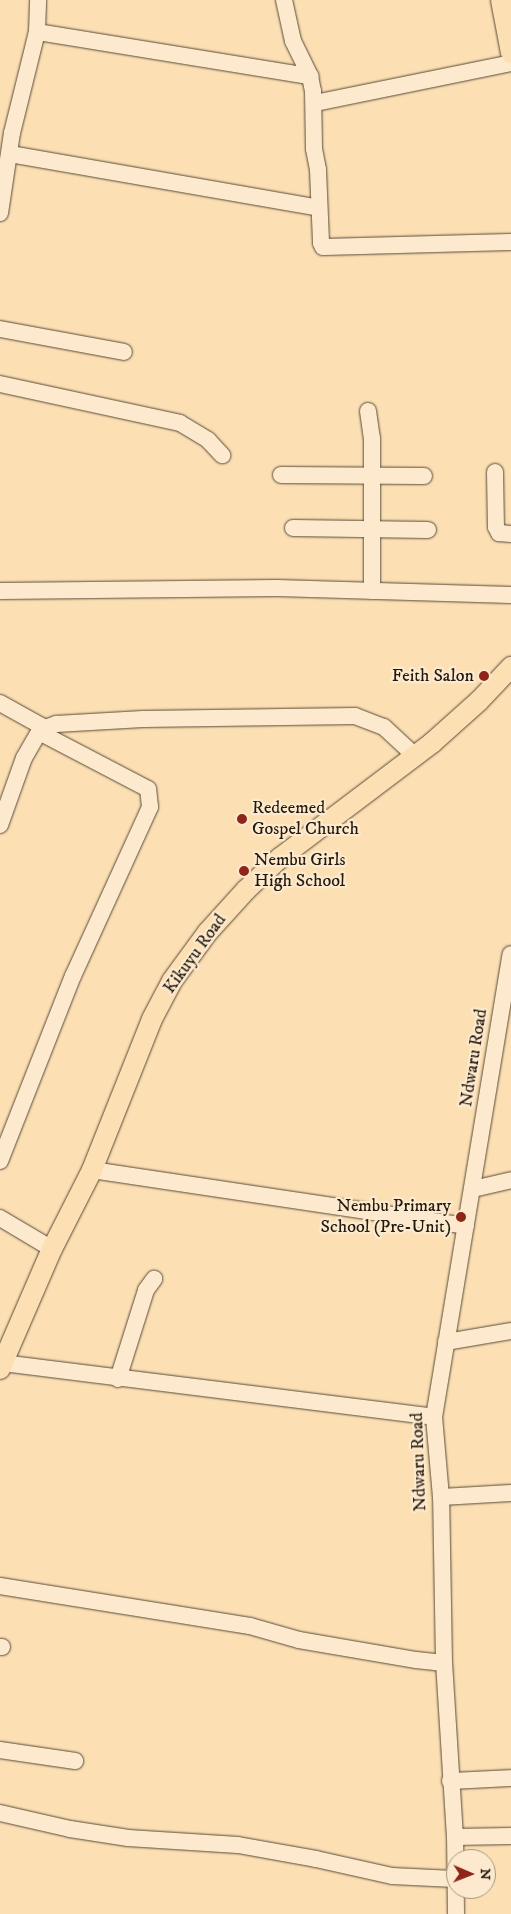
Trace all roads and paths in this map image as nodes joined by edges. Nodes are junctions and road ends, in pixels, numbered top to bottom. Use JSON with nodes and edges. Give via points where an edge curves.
{"nodes":[{"id":1,"x":38,"y":0,"type":"edge"},
{"id":2,"x":284,"y":0,"type":"edge"},
{"id":3,"x":501,"y":0,"type":"edge"},
{"id":4,"x":37,"y":32,"type":"junction"},
{"id":5,"x":511,"y":53,"type":"edge"},
{"id":6,"x":511,"y":63,"type":"edge"},
{"id":7,"x":310,"y":76,"type":"junction"},
{"id":8,"x":315,"y":102,"type":"junction"},
{"id":9,"x":6,"y":133,"type":"edge"},
{"id":10,"x":10,"y":154,"type":"junction"},
{"id":11,"x":319,"y":208,"type":"junction"},
{"id":12,"x":0,"y":213,"type":"edge"},
{"id":13,"x":511,"y":242,"type":"edge"},
{"id":14,"x":0,"y":329,"type":"edge"},
{"id":15,"x":124,"y":352,"type":"dead end"},
{"id":16,"x":0,"y":384,"type":"edge"},
{"id":17,"x":368,"y":411,"type":"dead end"},
{"id":18,"x":222,"y":455,"type":"dead end"},
{"id":19,"x":495,"y":472,"type":"dead end"},
{"id":20,"x":281,"y":475,"type":"dead end"},
{"id":21,"x":424,"y":476,"type":"dead end"},
{"id":22,"x":372,"y":477,"type":"junction"},
{"id":23,"x":293,"y":528,"type":"dead end"},
{"id":24,"x":372,"y":529,"type":"junction"},
{"id":25,"x":428,"y":530,"type":"dead end"},
{"id":26,"x":511,"y":534,"type":"edge"},
{"id":27,"x":0,"y":591,"type":"edge"},
{"id":28,"x":372,"y":591,"type":"junction"},
{"id":29,"x":511,"y":595,"type":"edge"},
{"id":30,"x":511,"y":667,"type":"edge"},
{"id":31,"x":0,"y":704,"type":"edge"},
{"id":32,"x":42,"y":730,"type":"junction"},
{"id":33,"x":414,"y":755,"type":"junction"},
{"id":34,"x":0,"y":825,"type":"edge"},
{"id":35,"x":511,"y":954,"type":"edge"},
{"id":36,"x":509,"y":983,"type":"edge"},
{"id":37,"x":0,"y":1161,"type":"edge"},
{"id":38,"x":92,"y":1170,"type":"junction"},
{"id":39,"x":511,"y":1180,"type":"edge"},
{"id":40,"x":472,"y":1189,"type":"junction"},
{"id":41,"x":0,"y":1218,"type":"edge"},
{"id":42,"x":466,"y":1226,"type":"junction"},
{"id":43,"x":52,"y":1249,"type":"junction"},
{"id":44,"x":154,"y":1279,"type":"dead end"},
{"id":45,"x":511,"y":1331,"type":"edge"},
{"id":46,"x":446,"y":1342,"type":"junction"},
{"id":47,"x":1,"y":1366,"type":"edge"},
{"id":48,"x":118,"y":1379,"type":"junction"},
{"id":49,"x":434,"y":1417,"type":"junction"},
{"id":50,"x":511,"y":1493,"type":"edge"},
{"id":51,"x":440,"y":1497,"type":"junction"},
{"id":52,"x":0,"y":1586,"type":"edge"},
{"id":53,"x":444,"y":1663,"type":"junction"},
{"id":54,"x":0,"y":1750,"type":"edge"},
{"id":55,"x":75,"y":1761,"type":"dead end"},
{"id":56,"x":511,"y":1778,"type":"edge"},
{"id":57,"x":450,"y":1781,"type":"junction"},
{"id":58,"x":0,"y":1813,"type":"edge"},
{"id":59,"x":511,"y":1836,"type":"edge"},
{"id":60,"x":455,"y":1837,"type":"junction"},
{"id":61,"x":455,"y":1849,"type":"edge"},
{"id":62,"x":446,"y":1879,"type":"edge"},
{"id":63,"x":455,"y":1899,"type":"edge"},
{"id":64,"x":456,"y":1914,"type":"edge"}],
"edges":[{"from":1,"to":4,"type":"street"},
{"from":2,"to":7,"type":"street","via":[[293,41]]},
{"from":3,"to":5,"type":"main road"},
{"from":4,"to":7,"type":"street"},
{"from":4,"to":9,"type":"street"},
{"from":6,"to":8,"type":"street"},
{"from":7,"to":8,"type":"street"},
{"from":8,"to":11,"type":"street","via":[[314,149]]},
{"from":9,"to":10,"type":"street"},
{"from":10,"to":11,"type":"street"},
{"from":10,"to":12,"type":"street"},
{"from":11,"to":13,"type":"street","via":[[321,243],[326,248]]},
{"from":14,"to":15,"type":"street"},
{"from":16,"to":18,"type":"street","via":[[180,423],[208,440]]},
{"from":17,"to":22,"type":"street"},
{"from":19,"to":26,"type":"street","via":[[497,531]]},
{"from":20,"to":22,"type":"street"},
{"from":21,"to":22,"type":"street"},
{"from":22,"to":24,"type":"street"},
{"from":23,"to":24,"type":"street"},
{"from":24,"to":25,"type":"street"},
{"from":24,"to":28,"type":"street"},
{"from":27,"to":28,"type":"street","via":[[278,588]]},
{"from":28,"to":29,"type":"street"},
{"from":30,"to":33,"type":"main road","name":"Kikuyu Road","via":[[479,701]]},
{"from":31,"to":32,"type":"street"},
{"from":32,"to":33,"type":"street","via":[[56,724],[143,719],[355,716],[384,727]]},
{"from":32,"to":34,"type":"street","via":[[24,758]]},
{"from":32,"to":37,"type":"street","via":[[148,789],[150,807],[73,976]]},
{"from":33,"to":38,"type":"main road","name":"Kikuyu Road","via":[[280,858],[207,933],[172,981],[152,1019]]},
{"from":35,"to":36,"type":"street","name":"Ndwaru Road"},
{"from":36,"to":40,"type":"street","name":"Ndwaru Road"},
{"from":38,"to":42,"type":"street"},
{"from":38,"to":43,"type":"main road","name":"Kikuyu Road"},
{"from":39,"to":40,"type":"street"},
{"from":40,"to":42,"type":"street","name":"Ndwaru Road"},
{"from":41,"to":43,"type":"street"},
{"from":42,"to":46,"type":"street","name":"Ndwaru Road"},
{"from":43,"to":47,"type":"main road","name":"Kikuyu Road"},
{"from":44,"to":48,"type":"street","via":[[146,1290]]},
{"from":45,"to":46,"type":"street"},
{"from":46,"to":49,"type":"street","name":"Ndwaru Road"},
{"from":47,"to":48,"type":"street"},
{"from":48,"to":49,"type":"street"},
{"from":49,"to":51,"type":"street","name":"Ndwaru Road"},
{"from":50,"to":51,"type":"street"},
{"from":51,"to":53,"type":"street","name":"Ndwaru Road"},
{"from":52,"to":53,"type":"street","via":[[250,1626],[299,1640]]},
{"from":53,"to":57,"type":"street","name":"Ndwaru Road"},
{"from":54,"to":55,"type":"street"},
{"from":56,"to":57,"type":"street"},
{"from":57,"to":60,"type":"street","name":"Ndwaru Road"},
{"from":58,"to":62,"type":"street","via":[[128,1838],[238,1845],[392,1876]]},
{"from":59,"to":60,"type":"street"},
{"from":60,"to":61,"type":"street","name":"Ndwaru Road"},
{"from":63,"to":64,"type":"street","name":"Ndwaru Road"}]}
